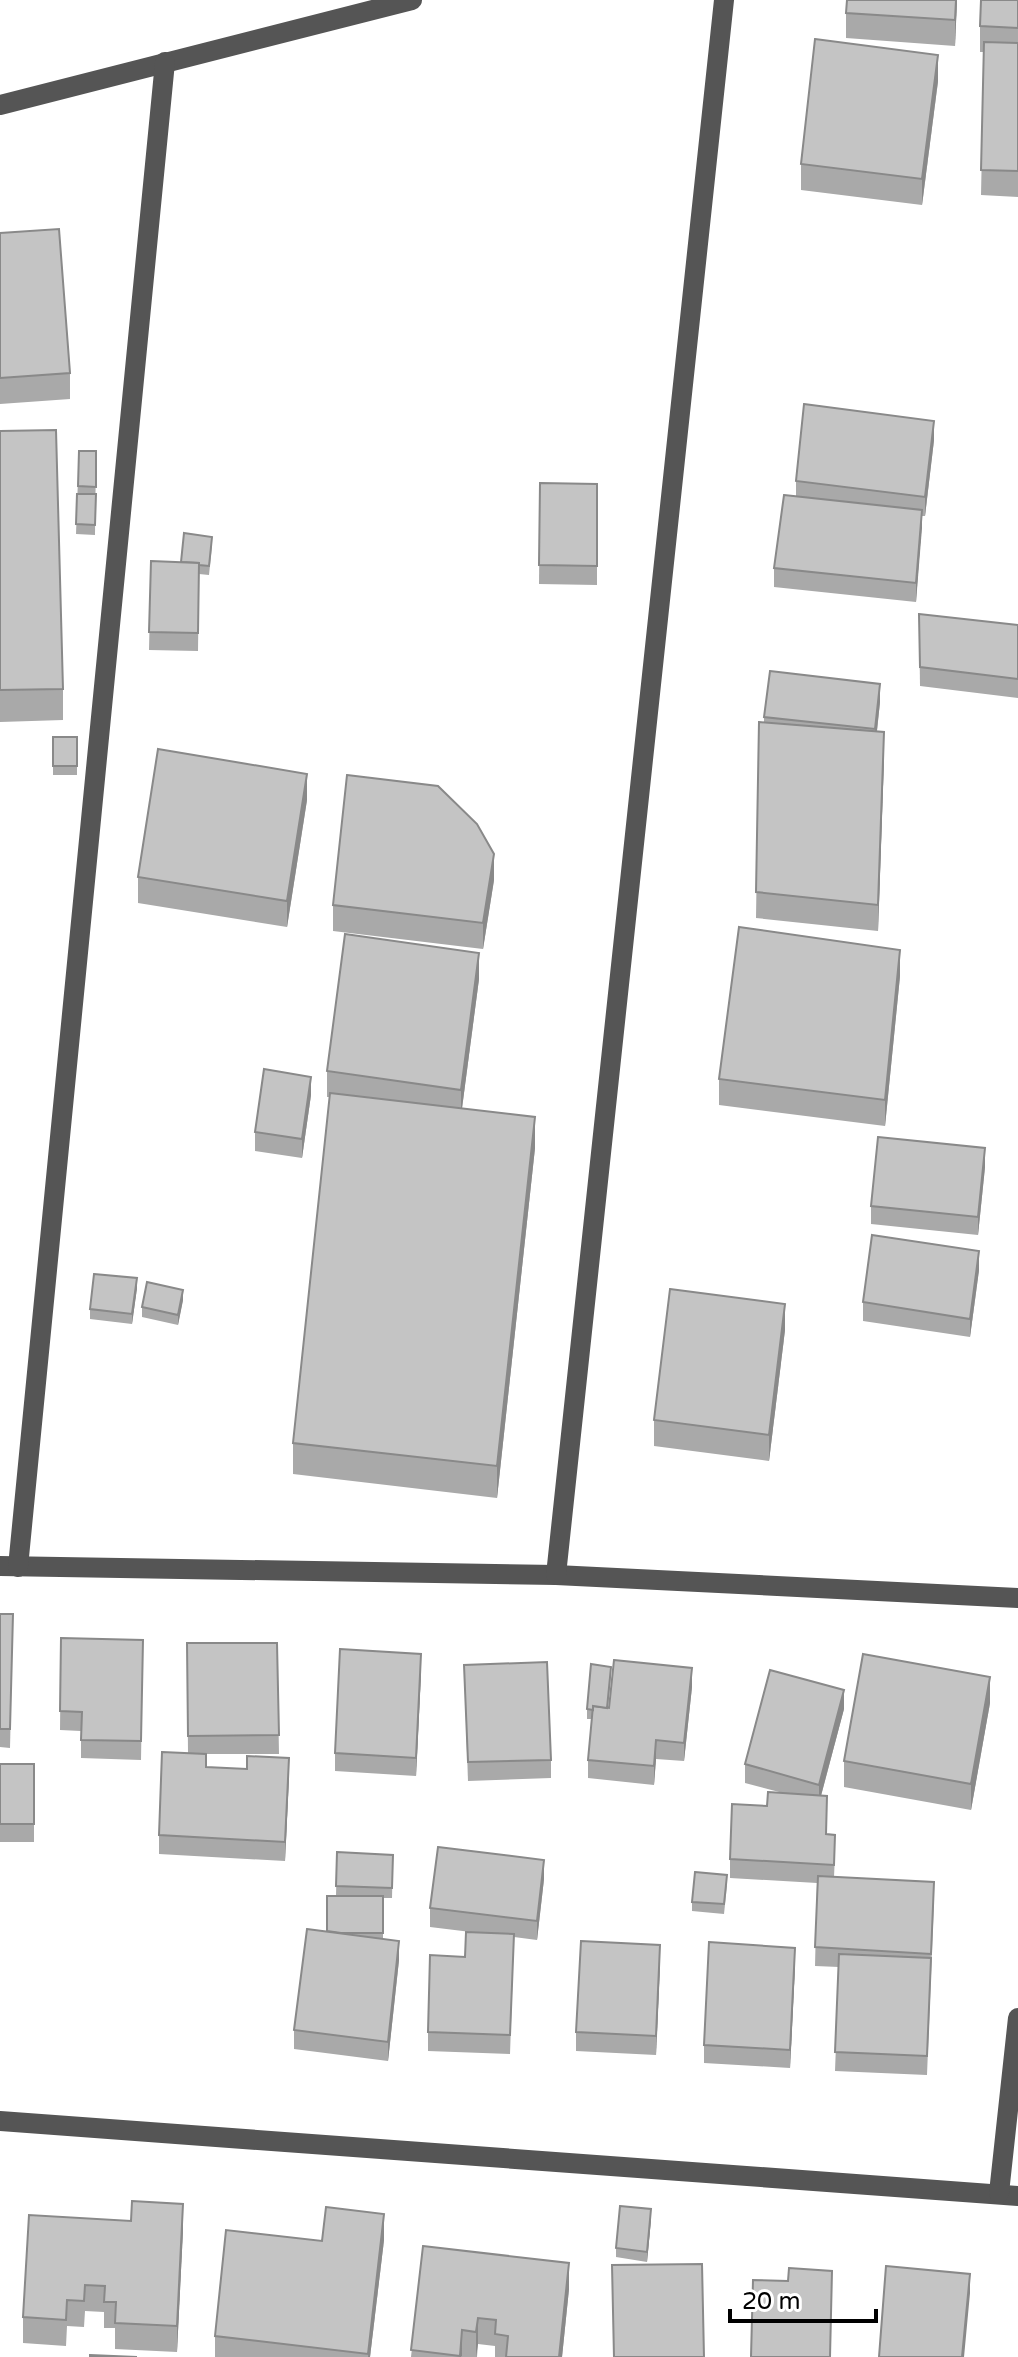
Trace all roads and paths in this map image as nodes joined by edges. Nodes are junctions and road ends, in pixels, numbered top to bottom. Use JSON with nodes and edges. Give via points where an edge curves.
{"nodes":[{"id":1,"x":412,"y":0,"type":"edge"},
{"id":2,"x":724,"y":0,"type":"edge"},
{"id":3,"x":165,"y":62,"type":"junction"},
{"id":4,"x":0,"y":105,"type":"edge"},
{"id":5,"x":9,"y":1566,"type":"edge"},
{"id":6,"x":556,"y":1575,"type":"junction"},
{"id":7,"x":1018,"y":1598,"type":"edge"},
{"id":8,"x":1018,"y":2018,"type":"edge"},
{"id":9,"x":0,"y":2121,"type":"edge"},
{"id":10,"x":1008,"y":2194,"type":"edge"}],
"edges":[{"from":1,"to":3,"type":"street"},
{"from":2,"to":6,"type":"street"},
{"from":3,"to":4,"type":"street"},
{"from":3,"to":5,"type":"street"},
{"from":5,"to":6,"type":"street"},
{"from":6,"to":7,"type":"street"},
{"from":8,"to":10,"type":"street"},
{"from":9,"to":10,"type":"street"}]}
